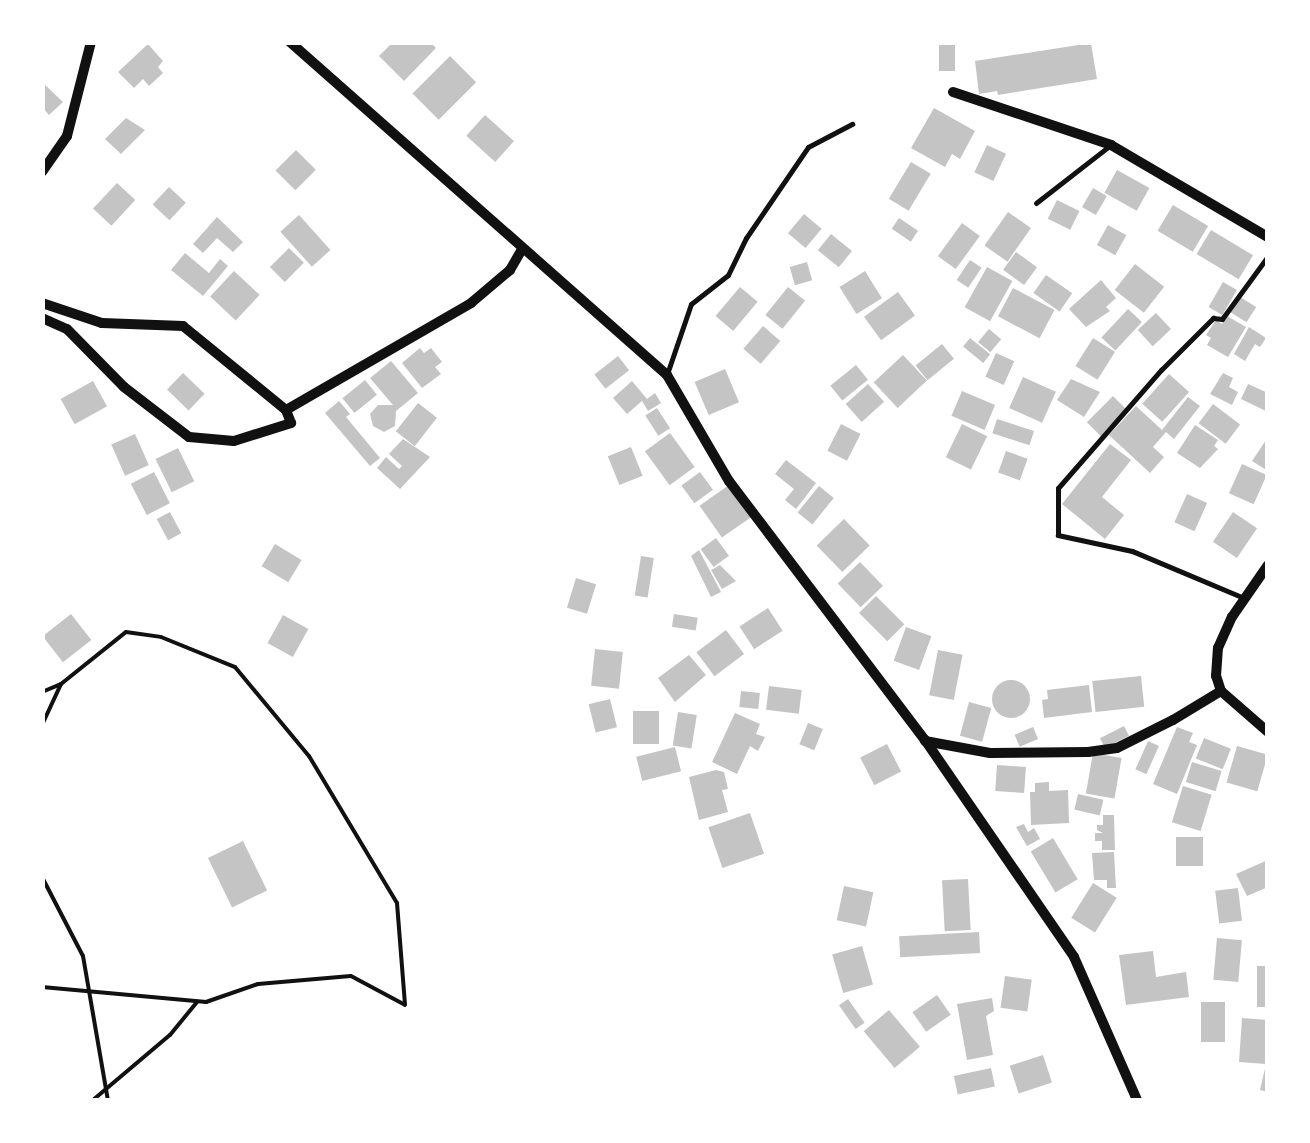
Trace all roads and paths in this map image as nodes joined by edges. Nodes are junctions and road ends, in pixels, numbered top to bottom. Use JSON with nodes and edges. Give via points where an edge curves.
{"nodes":[{"id":1,"x":92,"y":42,"type":"edge"},
{"id":2,"x":290,"y":42,"type":"edge"},
{"id":3,"x":953,"y":92,"type":"dead end"},
{"id":4,"x":852,"y":124,"type":"dead end"},
{"id":5,"x":1111,"y":145,"type":"junction"},
{"id":6,"x":42,"y":172,"type":"edge"},
{"id":7,"x":1036,"y":203,"type":"dead end"},
{"id":8,"x":1268,"y":237,"type":"edge"},
{"id":9,"x":522,"y":250,"type":"junction"},
{"id":10,"x":1268,"y":256,"type":"edge"},
{"id":11,"x":42,"y":303,"type":"edge"},
{"id":12,"x":42,"y":318,"type":"edge"},
{"id":13,"x":667,"y":375,"type":"junction"},
{"id":14,"x":286,"y":410,"type":"junction"},
{"id":15,"x":1268,"y":564,"type":"edge"},
{"id":16,"x":1245,"y":598,"type":"junction"},
{"id":17,"x":61,"y":684,"type":"junction"},
{"id":18,"x":1221,"y":691,"type":"junction"},
{"id":19,"x":42,"y":692,"type":"edge"},
{"id":20,"x":42,"y":726,"type":"edge"},
{"id":21,"x":1268,"y":732,"type":"edge"},
{"id":22,"x":925,"y":740,"type":"junction"},
{"id":23,"x":42,"y":876,"type":"edge"},
{"id":24,"x":42,"y":987,"type":"edge"},
{"id":25,"x":91,"y":994,"type":"junction"},
{"id":26,"x":197,"y":1002,"type":"junction"},
{"id":27,"x":109,"y":1090,"type":"junction"},
{"id":28,"x":93,"y":1100,"type":"edge"},
{"id":29,"x":108,"y":1100,"type":"edge"},
{"id":30,"x":1137,"y":1100,"type":"edge"}],
"edges":[{"from":1,"to":6,"type":"street","via":[[67,136]]},
{"from":2,"to":9,"type":"street"},
{"from":3,"to":5,"type":"street"},
{"from":4,"to":13,"type":"lane","via":[[808,147],[728,275],[691,304]]},
{"from":5,"to":7,"type":"lane"},
{"from":5,"to":8,"type":"street"},
{"from":9,"to":13,"type":"street"},
{"from":9,"to":14,"type":"street","via":[[510,270],[470,303]]},
{"from":10,"to":16,"type":"lane","via":[[1222,319],[1213,318],[1187,344],[1058,488],[1058,535],[1132,552]]},
{"from":11,"to":14,"type":"street","via":[[102,323],[182,326]]},
{"from":12,"to":14,"type":"street","via":[[67,329],[124,387],[190,438],[234,441],[291,423]]},
{"from":13,"to":22,"type":"street","via":[[729,481]]},
{"from":15,"to":16,"type":"street"},
{"from":16,"to":18,"type":"street","via":[[1218,648]]},
{"from":17,"to":19,"type":"path"},
{"from":17,"to":20,"type":"path"},
{"from":17,"to":26,"type":"path","via":[[126,632],[162,637],[234,667],[309,756],[397,903],[405,1005],[352,976],[258,984]]},
{"from":18,"to":21,"type":"street"},
{"from":18,"to":22,"type":"street","via":[[1117,748],[990,753]]},
{"from":22,"to":30,"type":"street","via":[[1074,957]]},
{"from":23,"to":25,"type":"path","via":[[83,956]]},
{"from":24,"to":25,"type":"path"},
{"from":25,"to":26,"type":"path"},
{"from":25,"to":27,"type":"path"},
{"from":26,"to":27,"type":"path"},
{"from":27,"to":28,"type":"path"},
{"from":27,"to":29,"type":"path"}]}
